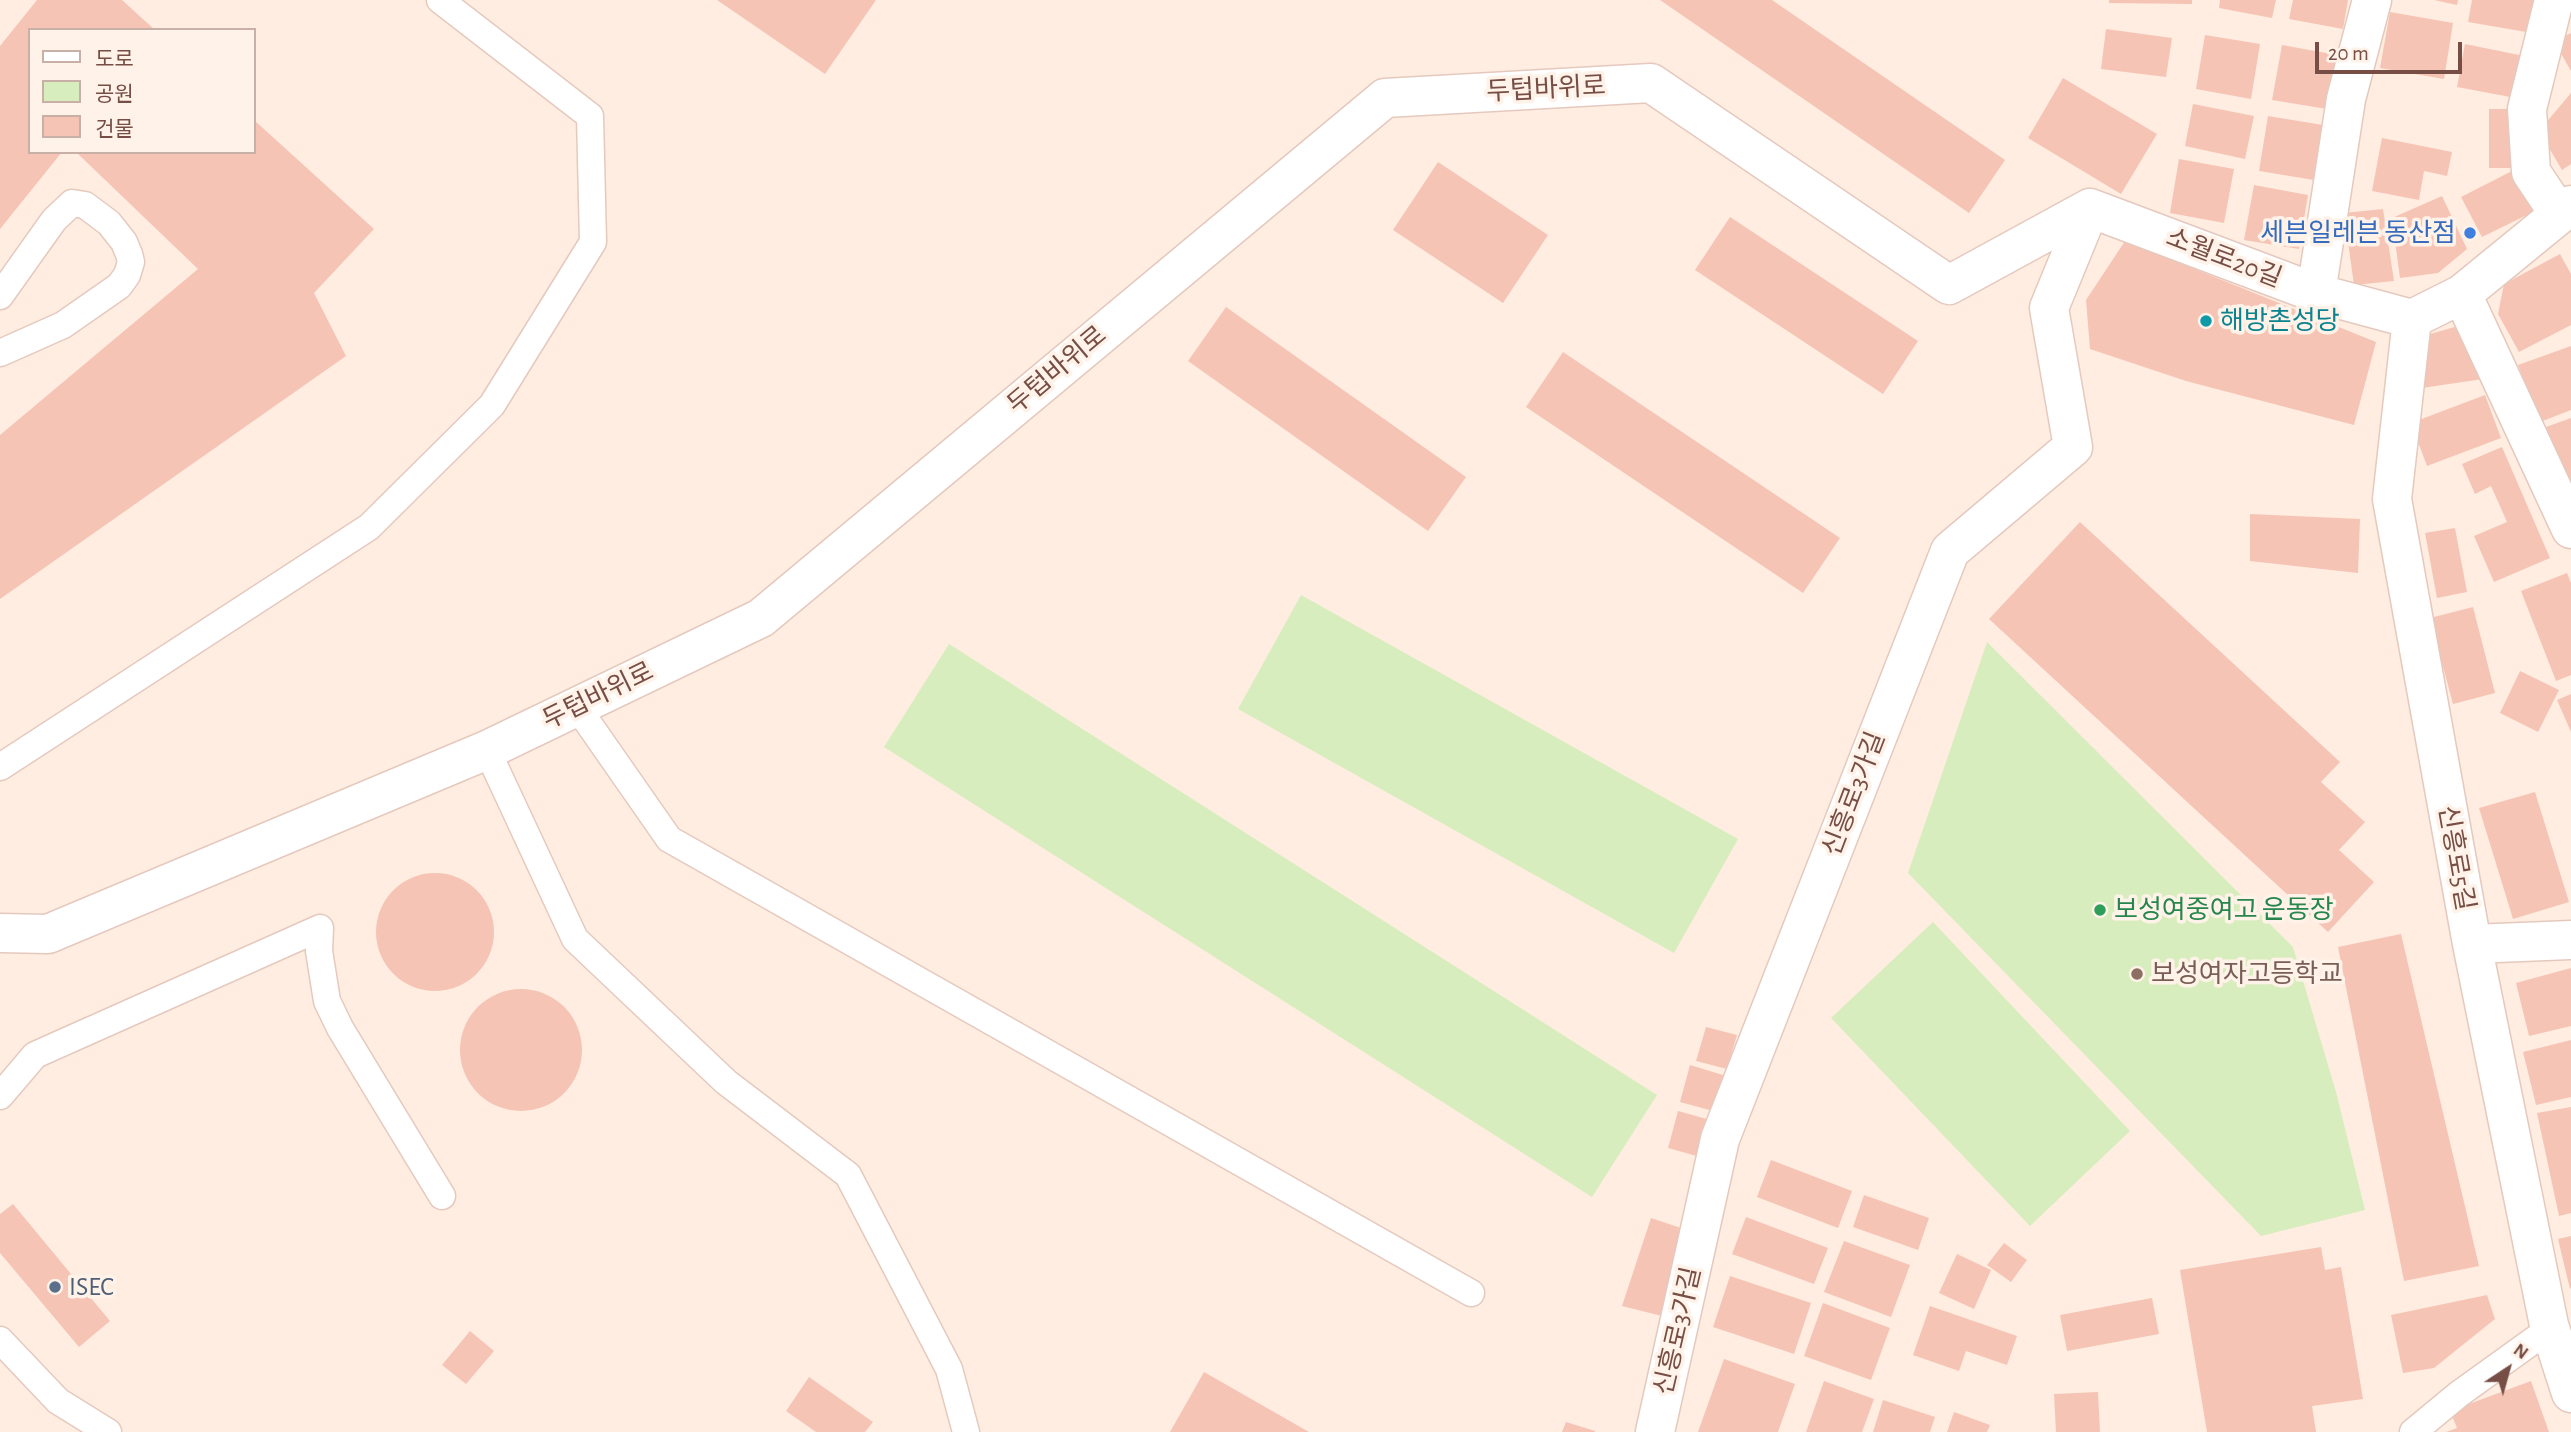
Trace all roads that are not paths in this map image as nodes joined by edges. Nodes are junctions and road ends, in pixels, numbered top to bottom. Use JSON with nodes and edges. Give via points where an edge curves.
{"nodes":[{"id":1,"x":440,"y":0,"type":"edge"},
{"id":2,"x":2372,"y":0,"type":"edge"},
{"id":3,"x":2554,"y":0,"type":"edge"},
{"id":4,"x":2090,"y":208,"type":"junction"},
{"id":5,"x":2565,"y":209,"type":"edge"},
{"id":6,"x":2316,"y":293,"type":"junction"},
{"id":7,"x":2462,"y":294,"type":"junction"},
{"id":8,"x":0,"y":296,"type":"edge"},
{"id":9,"x":2412,"y":318,"type":"junction"},
{"id":10,"x":0,"y":354,"type":"edge"},
{"id":11,"x":2571,"y":529,"type":"edge"},
{"id":12,"x":577,"y":706,"type":"junction"},
{"id":13,"x":487,"y":750,"type":"junction"},
{"id":14,"x":0,"y":767,"type":"edge"},
{"id":15,"x":0,"y":933,"type":"edge"},
{"id":16,"x":2571,"y":940,"type":"edge"},
{"id":17,"x":2472,"y":944,"type":"junction"},
{"id":18,"x":0,"y":1096,"type":"edge"},
{"id":19,"x":442,"y":1196,"type":"dead end"},
{"id":20,"x":1471,"y":1293,"type":"dead end"},
{"id":21,"x":2545,"y":1330,"type":"junction"},
{"id":22,"x":0,"y":1340,"type":"edge"},
{"id":23,"x":2571,"y":1393,"type":"edge"},
{"id":24,"x":108,"y":1432,"type":"edge"},
{"id":25,"x":966,"y":1432,"type":"edge"},
{"id":26,"x":1655,"y":1432,"type":"edge"},
{"id":27,"x":2413,"y":1432,"type":"edge"}],
"edges":[{"from":1,"to":14,"type":"lane","via":[[590,116],[593,242],[492,405],[369,527]]},
{"from":2,"to":6,"type":"street","via":[[2346,99]]},
{"from":3,"to":5,"type":"street","via":[[2527,109],[2531,172]]},
{"from":4,"to":6,"type":"street","name":"소월로20길"},
{"from":4,"to":12,"type":"street","name":"두텁바위로","via":[[1949,285],[1651,83],[1385,98],[761,618]]},
{"from":4,"to":26,"type":"street","name":"신흥로3가길","via":[[2049,308],[2073,447],[1950,551],[1720,1139]]},
{"from":5,"to":7,"type":"street"},
{"from":6,"to":9,"type":"street","name":"소월로20길"},
{"from":7,"to":9,"type":"street"},
{"from":7,"to":11,"type":"street"},
{"from":8,"to":10,"type":"lane","via":[[54,220],[72,204],[85,205],[109,223],[129,254],[127,275],[119,286],[64,325]]},
{"from":9,"to":17,"type":"street","name":"신흥로5길","via":[[2392,499]]},
{"from":12,"to":13,"type":"street","name":"두텁바위로"},
{"from":12,"to":20,"type":"lane","via":[[669,839]]},
{"from":13,"to":15,"type":"street","name":"두텁바위로","via":[[48,934]]},
{"from":13,"to":25,"type":"lane","via":[[575,939],[726,1082],[848,1175],[949,1369]]},
{"from":16,"to":17,"type":"street"},
{"from":17,"to":21,"type":"street","name":"신흥로5길"},
{"from":18,"to":19,"type":"lane","via":[[35,1055],[320,928],[318,951],[331,1010]]},
{"from":21,"to":23,"type":"street","name":"신흥로5길"},
{"from":21,"to":27,"type":"lane"},
{"from":22,"to":24,"type":"lane","via":[[58,1401]]}]}
